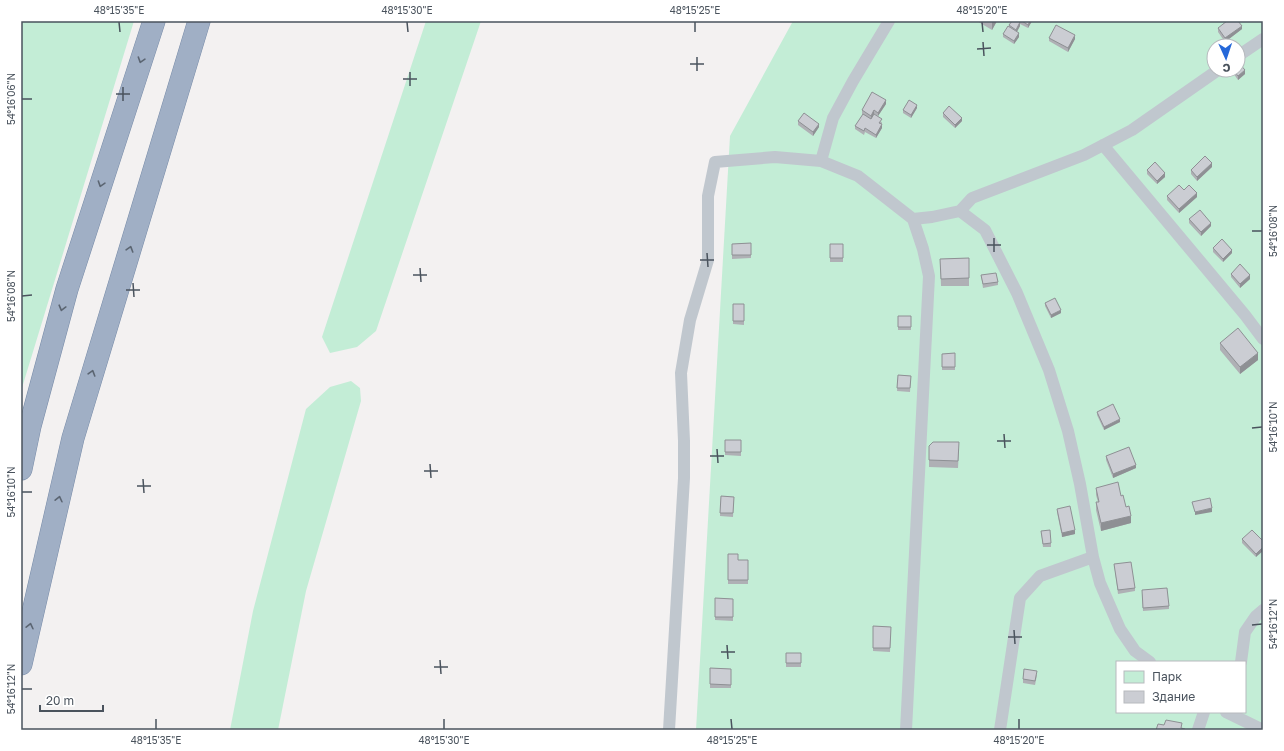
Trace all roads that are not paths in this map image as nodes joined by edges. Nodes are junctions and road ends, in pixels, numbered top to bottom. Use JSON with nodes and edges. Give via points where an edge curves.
{"nodes":[{"id":1,"x":154,"y":21,"type":"edge"},
{"id":2,"x":198,"y":21,"type":"edge"},
{"id":3,"x":889,"y":21,"type":"edge"},
{"id":4,"x":1263,"y":39,"type":"edge"},
{"id":5,"x":1246,"y":51,"type":"edge"},
{"id":6,"x":1207,"y":78,"type":"edge"},
{"id":7,"x":1103,"y":146,"type":"junction"},
{"id":8,"x":821,"y":161,"type":"junction"},
{"id":9,"x":960,"y":211,"type":"junction"},
{"id":10,"x":913,"y":219,"type":"junction"},
{"id":11,"x":1263,"y":339,"type":"edge"},
{"id":12,"x":21,"y":469,"type":"edge"},
{"id":13,"x":1093,"y":557,"type":"junction"},
{"id":14,"x":1263,"y":610,"type":"edge"},
{"id":15,"x":1149,"y":661,"type":"edge"},
{"id":16,"x":1241,"y":661,"type":"edge"},
{"id":17,"x":21,"y":664,"type":"edge"},
{"id":18,"x":1204,"y":713,"type":"edge"},
{"id":19,"x":1228,"y":713,"type":"edge"},
{"id":20,"x":669,"y":730,"type":"edge"},
{"id":21,"x":906,"y":730,"type":"edge"},
{"id":22,"x":1000,"y":730,"type":"edge"},
{"id":23,"x":1198,"y":730,"type":"edge"},
{"id":24,"x":1263,"y":730,"type":"edge"}],
"edges":[{"from":1,"to":12,"type":"highway","one_way":true,"via":[[67,289]]},
{"from":17,"to":2,"type":"highway","one_way":true,"via":[[73,438]]},
{"from":3,"to":8,"type":"lane","via":[[833,118]]},
{"from":4,"to":5,"type":"lane"},
{"from":6,"to":7,"type":"lane","via":[[1132,130]]},
{"from":7,"to":9,"type":"lane","via":[[972,198]]},
{"from":7,"to":11,"type":"lane"},
{"from":8,"to":10,"type":"lane","via":[[858,176]]},
{"from":8,"to":20,"type":"lane","via":[[775,157],[715,162],[708,196],[708,260],[690,320],[681,373],[684,478]]},
{"from":9,"to":10,"type":"lane"},
{"from":9,"to":13,"type":"lane","via":[[984,230],[1017,293],[1049,370],[1068,431]]},
{"from":10,"to":21,"type":"lane","via":[[923,249],[928,276]]},
{"from":13,"to":15,"type":"lane","via":[[1100,583],[1120,629],[1135,651]]},
{"from":13,"to":22,"type":"lane","via":[[1040,576],[1020,598]]},
{"from":14,"to":16,"type":"lane","via":[[1245,632]]},
{"from":18,"to":23,"type":"lane"},
{"from":19,"to":24,"type":"lane"}]}
